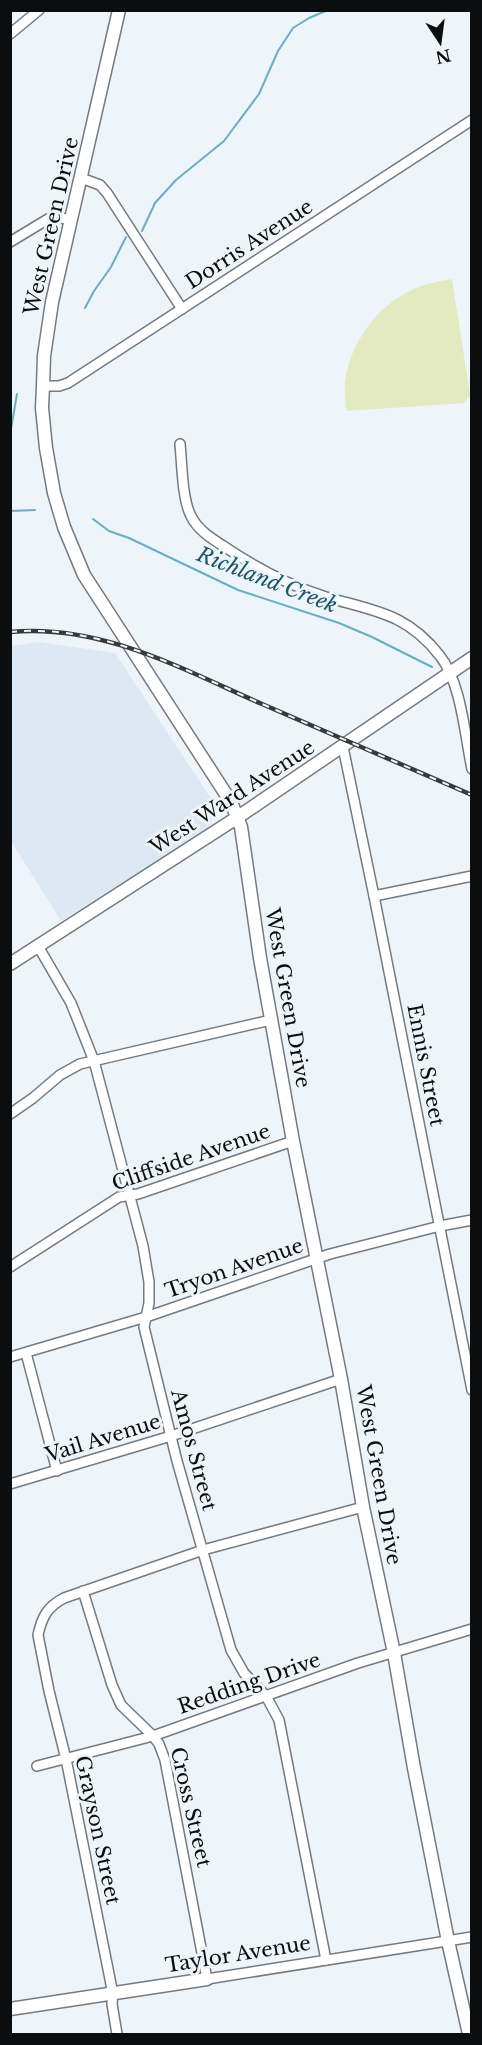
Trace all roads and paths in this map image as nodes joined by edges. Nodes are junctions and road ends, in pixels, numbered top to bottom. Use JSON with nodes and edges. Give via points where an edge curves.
{"nodes":[{"id":1,"x":39,"y":10,"type":"edge"},
{"id":2,"x":119,"y":10,"type":"edge"},
{"id":3,"x":10,"y":34,"type":"edge"},
{"id":4,"x":471,"y":120,"type":"edge"},
{"id":5,"x":81,"y":178,"type":"junction"},
{"id":6,"x":71,"y":220,"type":"junction"},
{"id":7,"x":10,"y":242,"type":"edge"},
{"id":8,"x":182,"y":309,"type":"junction"},
{"id":9,"x":43,"y":386,"type":"junction"},
{"id":10,"x":180,"y":444,"type":"dead end"},
{"id":11,"x":471,"y":658,"type":"edge"},
{"id":12,"x":450,"y":672,"type":"junction"},
{"id":13,"x":342,"y":747,"type":"junction"},
{"id":14,"x":471,"y":770,"type":"edge"},
{"id":15,"x":238,"y":818,"type":"junction"},
{"id":16,"x":471,"y":876,"type":"edge"},
{"id":17,"x":375,"y":896,"type":"junction"},
{"id":18,"x":38,"y":946,"type":"junction"},
{"id":19,"x":10,"y":964,"type":"edge"},
{"id":20,"x":271,"y":1020,"type":"junction"},
{"id":21,"x":94,"y":1061,"type":"junction"},
{"id":22,"x":10,"y":1114,"type":"edge"},
{"id":23,"x":293,"y":1141,"type":"junction"},
{"id":24,"x":129,"y":1196,"type":"junction"},
{"id":25,"x":471,"y":1220,"type":"edge"},
{"id":26,"x":440,"y":1226,"type":"junction"},
{"id":27,"x":316,"y":1259,"type":"junction"},
{"id":28,"x":10,"y":1267,"type":"edge"},
{"id":29,"x":146,"y":1317,"type":"junction"},
{"id":30,"x":26,"y":1353,"type":"junction"},
{"id":31,"x":10,"y":1358,"type":"edge"},
{"id":32,"x":341,"y":1379,"type":"junction"},
{"id":33,"x":471,"y":1390,"type":"edge"},
{"id":34,"x":171,"y":1436,"type":"junction"},
{"id":35,"x":57,"y":1471,"type":"junction"},
{"id":36,"x":10,"y":1484,"type":"edge"},
{"id":37,"x":363,"y":1507,"type":"junction"},
{"id":38,"x":203,"y":1550,"type":"junction"},
{"id":39,"x":83,"y":1592,"type":"junction"},
{"id":40,"x":471,"y":1629,"type":"edge"},
{"id":41,"x":394,"y":1653,"type":"junction"},
{"id":42,"x":267,"y":1696,"type":"junction"},
{"id":43,"x":153,"y":1736,"type":"junction"},
{"id":44,"x":66,"y":1759,"type":"junction"},
{"id":45,"x":37,"y":1766,"type":"dead end"},
{"id":46,"x":471,"y":1937,"type":"edge"},
{"id":47,"x":448,"y":1941,"type":"junction"},
{"id":48,"x":326,"y":1960,"type":"junction"},
{"id":49,"x":207,"y":1978,"type":"junction"},
{"id":50,"x":112,"y":1994,"type":"junction"},
{"id":51,"x":10,"y":2009,"type":"edge"},
{"id":52,"x":117,"y":2034,"type":"edge"},
{"id":53,"x":469,"y":2034,"type":"edge"}],
"edges":[{"from":1,"to":3,"type":"street"},
{"from":2,"to":5,"type":"main road","name":"West Green Drive"},
{"from":4,"to":8,"type":"street","name":"Dorris Avenue"},
{"from":5,"to":6,"type":"main road","name":"West Green Drive"},
{"from":5,"to":8,"type":"street","via":[[100,185],[107,193]]},
{"from":6,"to":7,"type":"street","via":[[48,219]]},
{"from":6,"to":9,"type":"main road","name":"West Green Drive","via":[[52,302]]},
{"from":8,"to":9,"type":"street","name":"Dorris Avenue","via":[[68,383]]},
{"from":9,"to":15,"type":"main road","name":"West Green Drive","via":[[44,428],[54,493],[84,575]]},
{"from":10,"to":12,"type":"street","via":[[186,501],[199,528],[244,560],[283,581],[388,614],[416,630]]},
{"from":11,"to":12,"type":"main road","name":"West Ward Avenue"},
{"from":12,"to":13,"type":"main road","name":"West Ward Avenue"},
{"from":12,"to":14,"type":"street"},
{"from":13,"to":15,"type":"main road","name":"West Ward Avenue"},
{"from":13,"to":17,"type":"street","name":"Ennis Street"},
{"from":15,"to":18,"type":"main road","name":"West Ward Avenue"},
{"from":15,"to":20,"type":"main road","name":"West Green Drive"},
{"from":16,"to":17,"type":"street"},
{"from":17,"to":26,"type":"street","name":"Ennis Street"},
{"from":18,"to":19,"type":"main road","name":"West Ward Avenue"},
{"from":18,"to":21,"type":"street","name":"Amos Street","via":[[71,1003]]},
{"from":20,"to":21,"type":"street"},
{"from":20,"to":23,"type":"main road","name":"West Green Drive"},
{"from":21,"to":22,"type":"street","via":[[60,1075]]},
{"from":21,"to":24,"type":"street","name":"Amos Street"},
{"from":23,"to":24,"type":"street","name":"Cliffside Avenue"},
{"from":23,"to":27,"type":"main road","name":"West Green Drive"},
{"from":24,"to":28,"type":"street","name":"Cliffside Avenue","via":[[119,1197]]},
{"from":24,"to":29,"type":"street","name":"Amos Street","via":[[149,1282]]},
{"from":25,"to":26,"type":"street","name":"Tryon Avenue"},
{"from":26,"to":27,"type":"street","name":"Tryon Avenue"},
{"from":26,"to":33,"type":"street","name":"Ennis Street"},
{"from":27,"to":29,"type":"street","name":"Tryon Avenue"},
{"from":27,"to":32,"type":"main road","name":"West Green Drive"},
{"from":29,"to":30,"type":"street","name":"Tryon Avenue"},
{"from":29,"to":34,"type":"street","name":"Amos Street","via":[[144,1327]]},
{"from":30,"to":31,"type":"street","name":"Tryon Avenue"},
{"from":30,"to":35,"type":"street"},
{"from":32,"to":34,"type":"street","name":"Vail Avenue"},
{"from":32,"to":37,"type":"main road","name":"West Green Drive"},
{"from":34,"to":35,"type":"street","name":"Vail Avenue"},
{"from":34,"to":38,"type":"street","name":"Amos Street"},
{"from":35,"to":36,"type":"street","name":"Vail Avenue"},
{"from":37,"to":38,"type":"street"},
{"from":37,"to":41,"type":"main road","name":"West Green Drive"},
{"from":38,"to":39,"type":"street"},
{"from":38,"to":42,"type":"street","name":"Amos Street","via":[[231,1650],[244,1673]]},
{"from":39,"to":43,"type":"street","name":"Cross Street","via":[[121,1705]]},
{"from":39,"to":44,"type":"street","name":"Grayson Street","via":[[53,1604],[45,1612],[39,1633]]},
{"from":40,"to":41,"type":"street","name":"Redding Drive"},
{"from":41,"to":42,"type":"street","name":"Redding Drive"},
{"from":41,"to":47,"type":"main road","name":"West Green Drive"},
{"from":42,"to":43,"type":"street","name":"Redding Drive"},
{"from":42,"to":48,"type":"street","name":"Amos Street","via":[[279,1720]]},
{"from":43,"to":44,"type":"street","name":"Redding Drive"},
{"from":43,"to":49,"type":"street","name":"Cross Street","via":[[171,1784]]},
{"from":44,"to":45,"type":"street","name":"Redding Drive"},
{"from":44,"to":50,"type":"street","name":"Grayson Street"},
{"from":46,"to":47,"type":"street","name":"Taylor Avenue"},
{"from":47,"to":48,"type":"street","name":"Taylor Avenue"},
{"from":47,"to":53,"type":"main road","name":"West Green Drive"},
{"from":48,"to":49,"type":"street","name":"Taylor Avenue"},
{"from":49,"to":50,"type":"main road","name":"Taylor Avenue"},
{"from":50,"to":51,"type":"main road","name":"Taylor Avenue"},
{"from":50,"to":52,"type":"street","name":"Grayson Street"}]}
